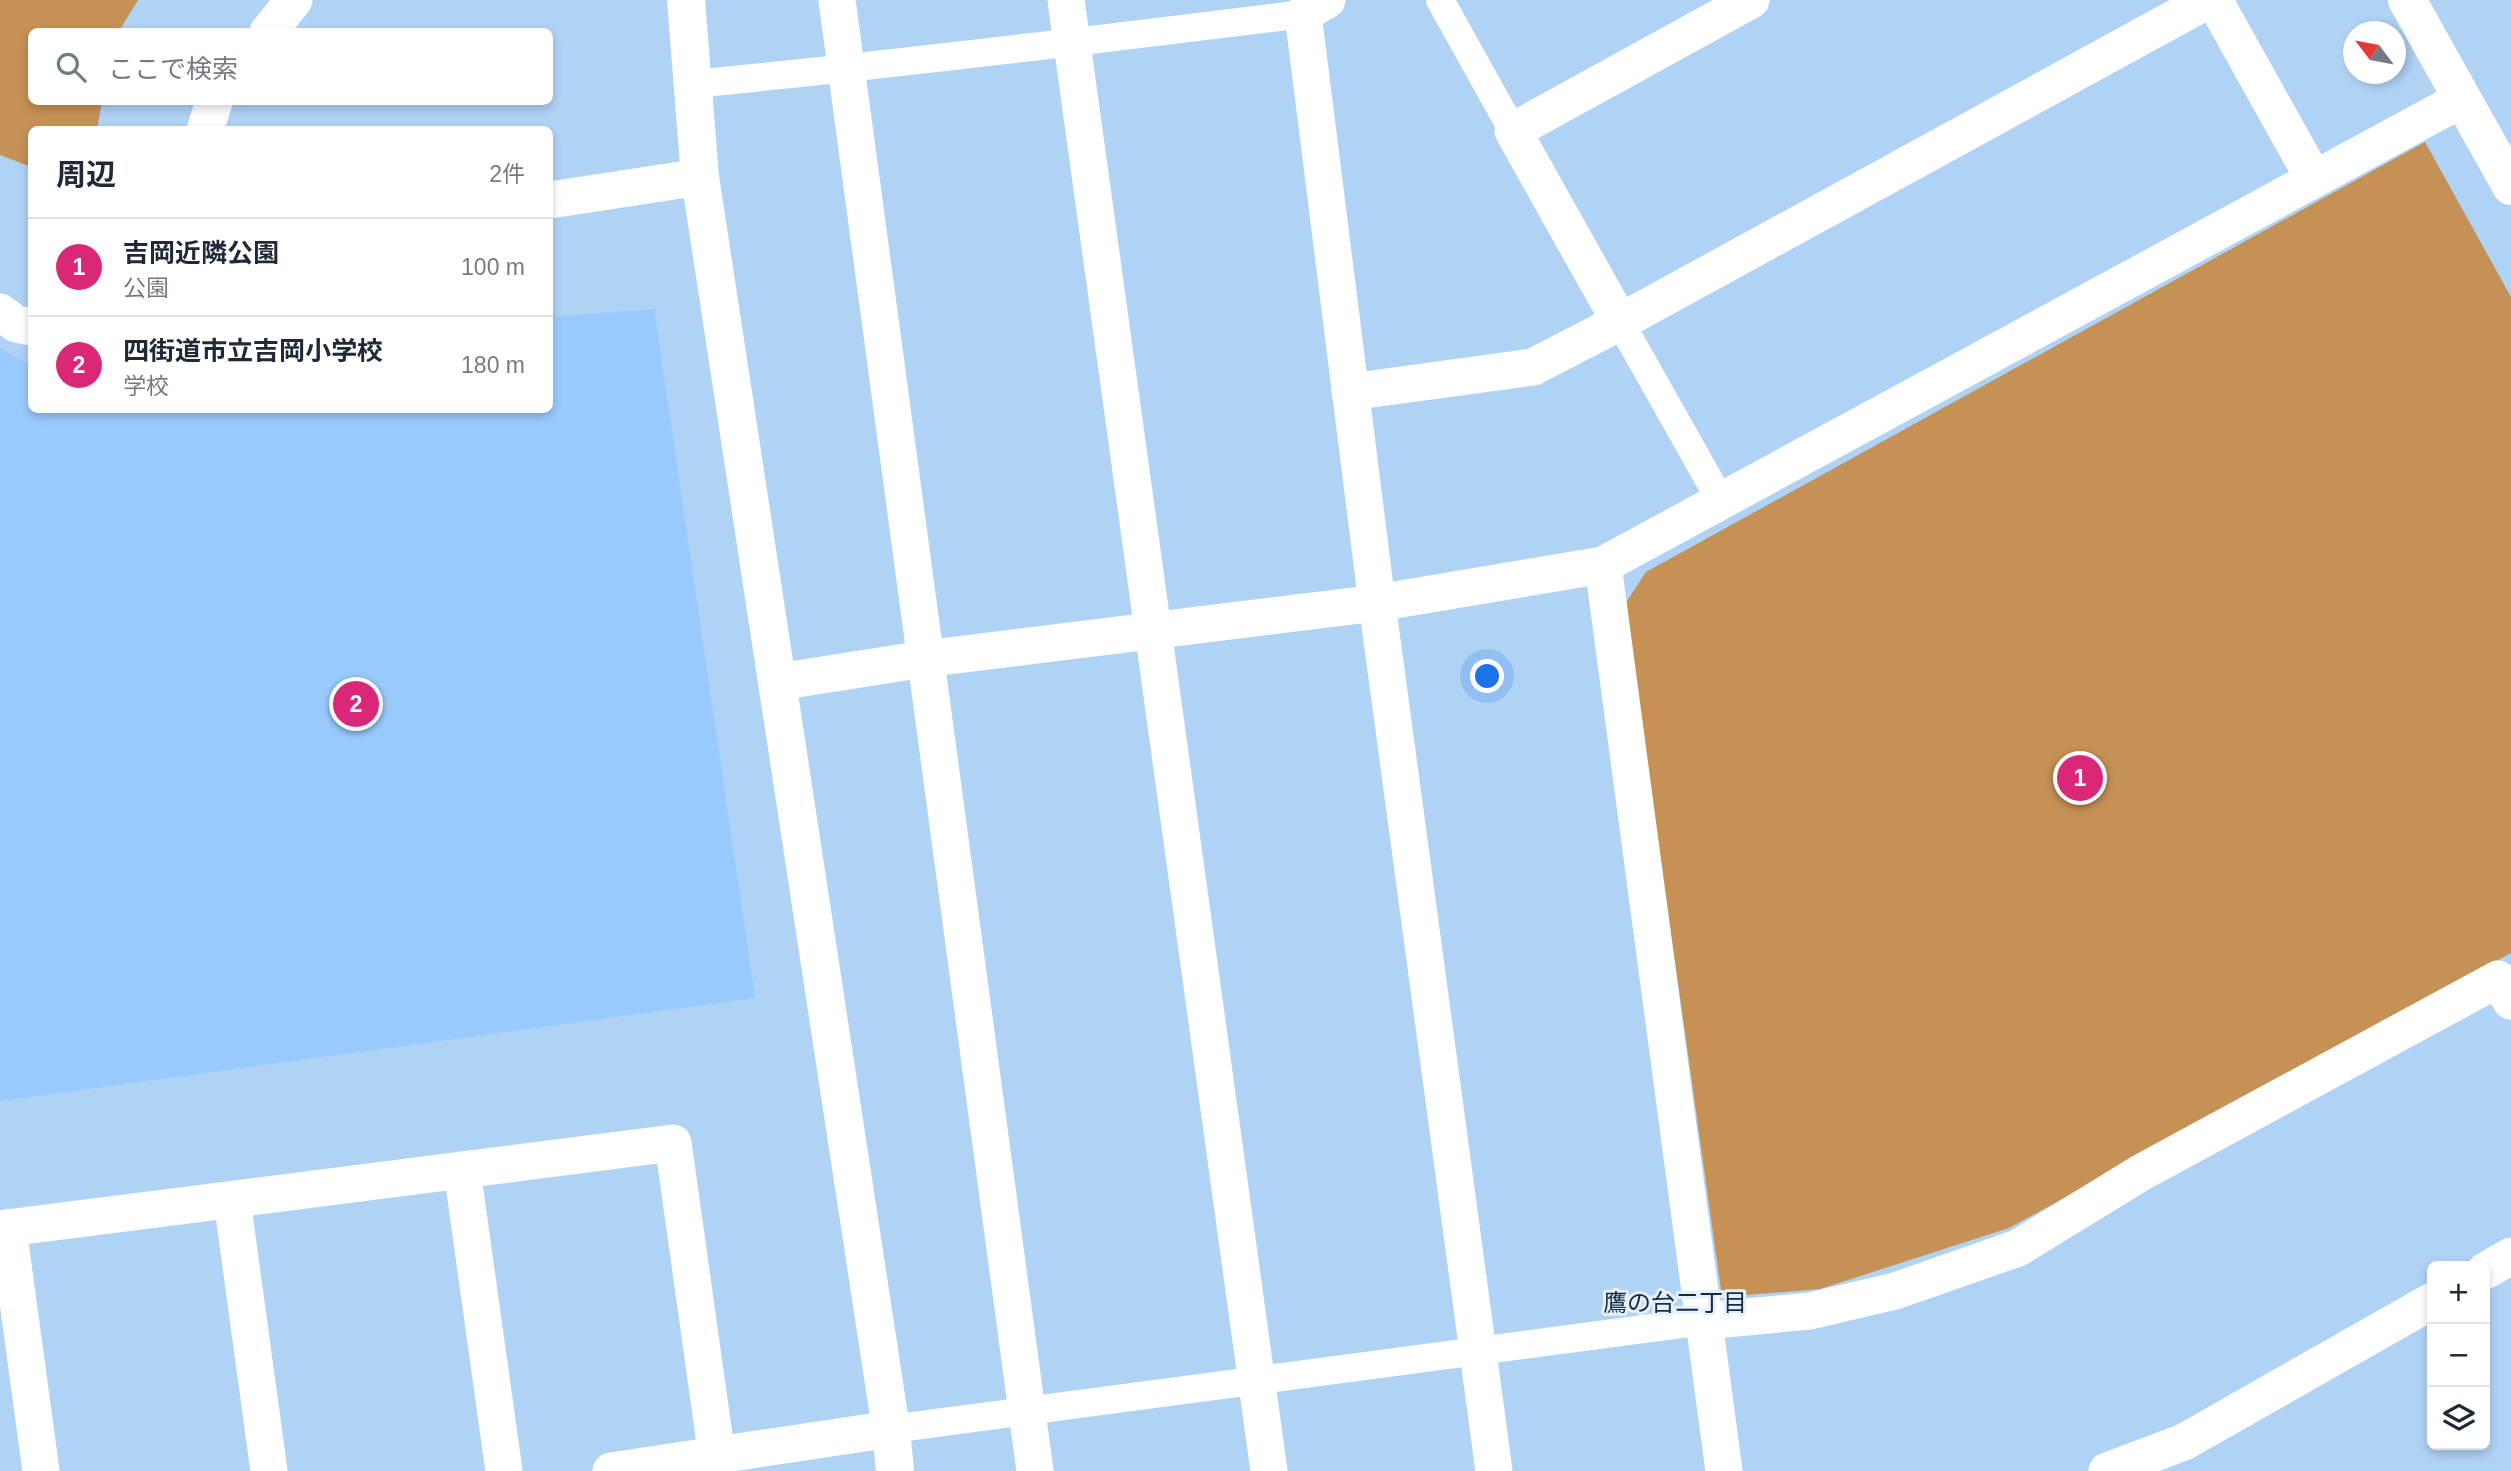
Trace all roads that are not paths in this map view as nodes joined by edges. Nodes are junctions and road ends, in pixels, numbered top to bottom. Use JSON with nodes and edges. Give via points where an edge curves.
{"nodes":[{"id":1,"x":293,"y":0,"type":"edge"},
{"id":2,"x":686,"y":0,"type":"edge"},
{"id":3,"x":837,"y":0,"type":"edge"},
{"id":4,"x":1066,"y":0,"type":"edge"},
{"id":5,"x":1440,"y":0,"type":"edge"},
{"id":6,"x":1751,"y":0,"type":"edge"},
{"id":7,"x":2207,"y":0,"type":"edge"},
{"id":8,"x":2214,"y":0,"type":"edge"},
{"id":9,"x":2407,"y":0,"type":"edge"},
{"id":10,"x":1315,"y":7,"type":"edge"},
{"id":11,"x":271,"y":28,"type":"edge"},
{"id":12,"x":1072,"y":44,"type":"junction"},
{"id":13,"x":846,"y":70,"type":"junction"},
{"id":14,"x":693,"y":84,"type":"junction"},
{"id":15,"x":2462,"y":99,"type":"junction"},
{"id":16,"x":213,"y":105,"type":"edge"},
{"id":17,"x":206,"y":126,"type":"edge"},
{"id":18,"x":1513,"y":131,"type":"junction"},
{"id":19,"x":700,"y":177,"type":"junction"},
{"id":20,"x":2314,"y":179,"type":"junction"},
{"id":21,"x":2511,"y":186,"type":"edge"},
{"id":22,"x":553,"y":200,"type":"edge"},
{"id":23,"x":0,"y":312,"type":"edge"},
{"id":24,"x":1620,"y":322,"type":"junction"},
{"id":25,"x":28,"y":326,"type":"edge"},
{"id":26,"x":1350,"y":392,"type":"junction"},
{"id":27,"x":1721,"y":501,"type":"junction"},
{"id":28,"x":1603,"y":565,"type":"junction"},
{"id":29,"x":1377,"y":603,"type":"junction"},
{"id":30,"x":1154,"y":630,"type":"junction"},
{"id":31,"x":924,"y":659,"type":"junction"},
{"id":32,"x":778,"y":682,"type":"junction"},
{"id":33,"x":2511,"y":1001,"type":"edge"},
{"id":34,"x":463,"y":1170,"type":"junction"},
{"id":35,"x":232,"y":1200,"type":"junction"},
{"id":36,"x":4,"y":1228,"type":"edge"},
{"id":37,"x":2511,"y":1256,"type":"edge"},
{"id":38,"x":2490,"y":1268,"type":"edge"},
{"id":39,"x":2427,"y":1304,"type":"edge"},
{"id":40,"x":1704,"y":1321,"type":"junction"},
{"id":41,"x":1478,"y":1351,"type":"junction"},
{"id":42,"x":1257,"y":1380,"type":"junction"},
{"id":43,"x":1027,"y":1411,"type":"junction"},
{"id":44,"x":891,"y":1429,"type":"junction"},
{"id":45,"x":718,"y":1464,"type":"edge"},
{"id":46,"x":41,"y":1471,"type":"edge"},
{"id":47,"x":269,"y":1471,"type":"edge"},
{"id":48,"x":505,"y":1471,"type":"edge"},
{"id":49,"x":611,"y":1471,"type":"edge"},
{"id":50,"x":895,"y":1471,"type":"edge"},
{"id":51,"x":1035,"y":1471,"type":"edge"},
{"id":52,"x":1269,"y":1471,"type":"edge"},
{"id":53,"x":1494,"y":1471,"type":"edge"},
{"id":54,"x":1724,"y":1471,"type":"edge"},
{"id":55,"x":2107,"y":1471,"type":"edge"}],
"edges":[{"from":1,"to":11,"type":"street"},
{"from":2,"to":14,"type":"street"},
{"from":3,"to":13,"type":"street"},
{"from":4,"to":12,"type":"street"},
{"from":5,"to":18,"type":"street"},
{"from":6,"to":18,"type":"street"},
{"from":7,"to":24,"type":"street"},
{"from":8,"to":20,"type":"street"},
{"from":9,"to":15,"type":"street"},
{"from":10,"to":12,"type":"street"},
{"from":10,"to":26,"type":"street"},
{"from":12,"to":13,"type":"street"},
{"from":12,"to":30,"type":"street"},
{"from":13,"to":14,"type":"street"},
{"from":13,"to":31,"type":"street"},
{"from":14,"to":19,"type":"street"},
{"from":15,"to":20,"type":"street"},
{"from":15,"to":21,"type":"street"},
{"from":16,"to":17,"type":"street"},
{"from":18,"to":24,"type":"street"},
{"from":19,"to":22,"type":"street"},
{"from":19,"to":32,"type":"street"},
{"from":20,"to":27,"type":"street"},
{"from":23,"to":25,"type":"street"},
{"from":24,"to":26,"type":"street","via":[[1533,367]]},
{"from":24,"to":27,"type":"street"},
{"from":26,"to":29,"type":"street"},
{"from":27,"to":28,"type":"street"},
{"from":28,"to":29,"type":"street"},
{"from":28,"to":40,"type":"street"},
{"from":29,"to":30,"type":"street"},
{"from":29,"to":41,"type":"street"},
{"from":30,"to":31,"type":"street"},
{"from":30,"to":42,"type":"street"},
{"from":31,"to":32,"type":"street"},
{"from":31,"to":43,"type":"street"},
{"from":32,"to":44,"type":"street"},
{"from":33,"to":40,"type":"street","via":[[2498,979],[2142,1172],[2018,1248],[1895,1291],[1822,1308]]},
{"from":34,"to":35,"type":"street"},
{"from":34,"to":45,"type":"street","via":[[673,1143]]},
{"from":34,"to":48,"type":"street"},
{"from":35,"to":36,"type":"street"},
{"from":35,"to":47,"type":"street"},
{"from":36,"to":46,"type":"street"},
{"from":37,"to":38,"type":"street"},
{"from":39,"to":55,"type":"street","via":[[2184,1442]]},
{"from":40,"to":41,"type":"street"},
{"from":40,"to":54,"type":"street"},
{"from":41,"to":42,"type":"street"},
{"from":41,"to":53,"type":"street"},
{"from":42,"to":43,"type":"street"},
{"from":42,"to":52,"type":"street"},
{"from":43,"to":44,"type":"street"},
{"from":43,"to":51,"type":"street"},
{"from":44,"to":45,"type":"street"},
{"from":44,"to":50,"type":"street"},
{"from":45,"to":49,"type":"street"}]}
